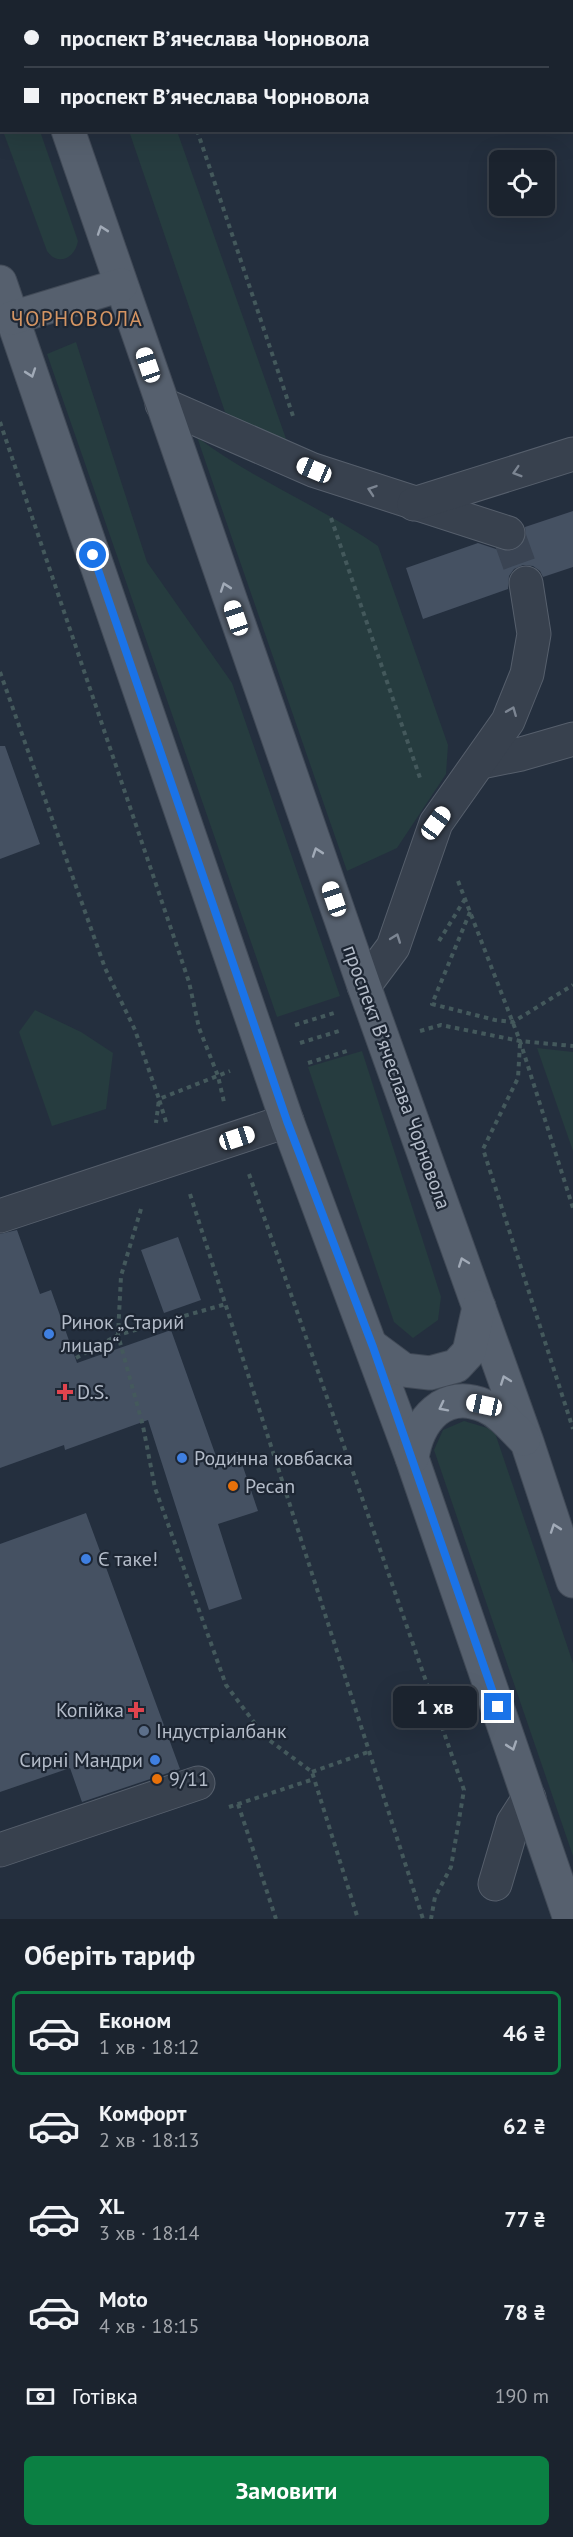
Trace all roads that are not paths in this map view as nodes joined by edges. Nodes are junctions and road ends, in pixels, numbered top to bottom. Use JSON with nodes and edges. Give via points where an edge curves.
{"nodes":[{"id":1,"x":69,"y":132,"type":"edge"},
{"id":2,"x":0,"y":282,"type":"edge"},
{"id":3,"x":121,"y":285,"type":"junction"},
{"id":4,"x":12,"y":318,"type":"junction"},
{"id":5,"x":162,"y":404,"type":"junction"},
{"id":6,"x":573,"y":454,"type":"edge"},
{"id":7,"x":414,"y":504,"type":"junction"},
{"id":8,"x":508,"y":533,"type":"dead end"},
{"id":9,"x":526,"y":583,"type":"tunnel mouth"},
{"id":10,"x":573,"y":739,"type":"edge"},
{"id":11,"x":481,"y":762,"type":"junction"},
{"id":12,"x":355,"y":998,"type":"junction"},
{"id":13,"x":287,"y":1121,"type":"junction"},
{"id":14,"x":0,"y":1216,"type":"edge"},
{"id":15,"x":479,"y":1307,"type":"junction"},
{"id":16,"x":373,"y":1347,"type":"junction"},
{"id":17,"x":527,"y":1442,"type":"junction"},
{"id":18,"x":412,"y":1458,"type":"junction"},
{"id":19,"x":573,"y":1581,"type":"edge"},
{"id":20,"x":198,"y":1783,"type":"dead end"},
{"id":21,"x":529,"y":1798,"type":"junction"},
{"id":22,"x":0,"y":1850,"type":"edge"},
{"id":23,"x":495,"y":1884,"type":"dead end"},
{"id":24,"x":570,"y":1919,"type":"edge"}],
"edges":[{"from":3,"to":1,"type":"main road","name":"проспект Вʼячеслава Чорновола","one_way":true},
{"from":2,"to":4,"type":"main road"},
{"from":3,"to":4,"type":"main road"},
{"from":3,"to":5,"type":"main road","name":"проспект Вʼячеслава Чорновола"},
{"from":4,"to":13,"type":"main road","one_way":true},
{"from":7,"to":5,"type":"lane","one_way":true,"via":[[314,470]]},
{"from":12,"to":5,"type":"main road","name":"проспект Вʼячеслава Чорновола","one_way":true},
{"from":6,"to":7,"type":"lane","one_way":true},
{"from":7,"to":8,"type":"lane"},
{"from":11,"to":9,"type":"lane","one_way":true,"via":[[508,721],[527,674],[534,634]]},
{"from":10,"to":11,"type":"lane"},
{"from":12,"to":11,"type":"lane","one_way":true,"via":[[393,947],[436,823]]},
{"from":15,"to":12,"type":"main road","name":"проспект Вʼячеслава Чорновола","one_way":true},
{"from":13,"to":14,"type":"lane"},
{"from":13,"to":16,"type":"main road"},
{"from":15,"to":16,"type":"main road","via":[[469,1352],[456,1366],[430,1373],[404,1370]]},
{"from":17,"to":15,"type":"main road","name":"проспект Вʼячеслава Чорновола","one_way":true},
{"from":16,"to":18,"type":"main road"},
{"from":17,"to":18,"type":"main road","one_way":true,"via":[[500,1414],[484,1405],[450,1402],[425,1420]]},
{"from":19,"to":17,"type":"main road","name":"проспект Вʼячеслава Чорновола","one_way":true},
{"from":18,"to":21,"type":"main road","one_way":true},
{"from":20,"to":22,"type":"lane"},
{"from":21,"to":23,"type":"lane","via":[[513,1823]]},
{"from":21,"to":24,"type":"main road"}]}
